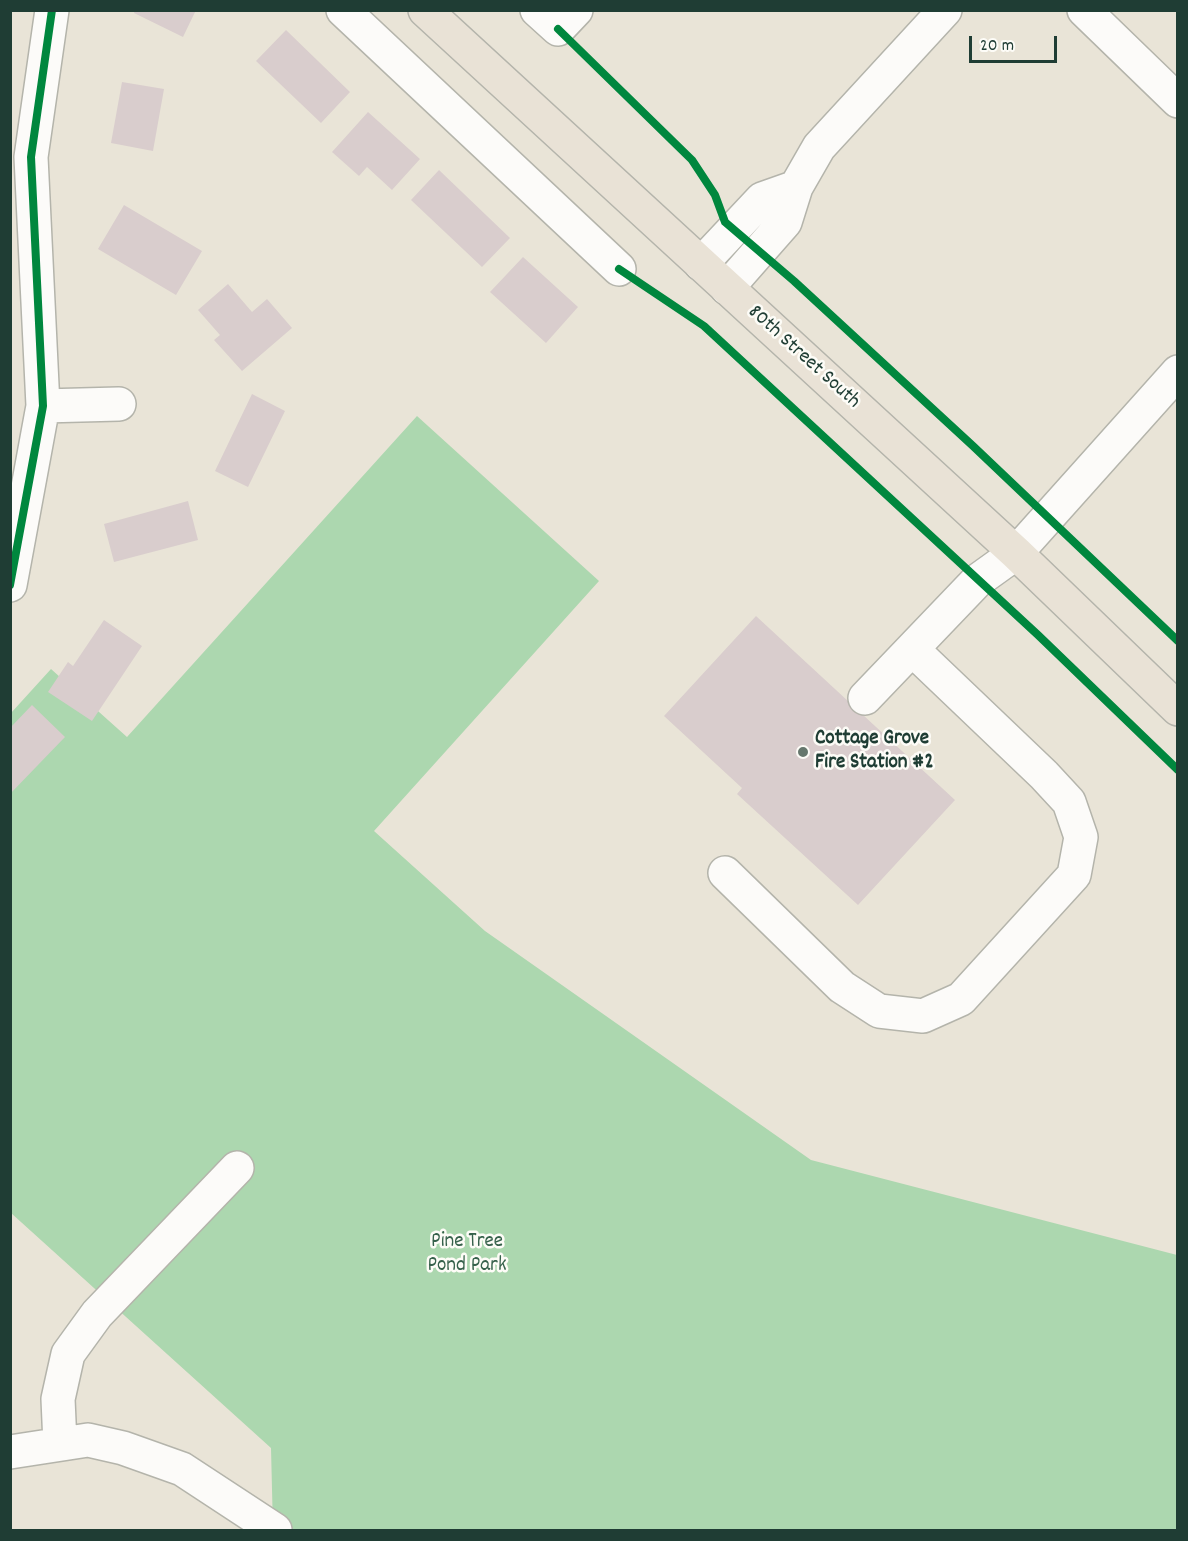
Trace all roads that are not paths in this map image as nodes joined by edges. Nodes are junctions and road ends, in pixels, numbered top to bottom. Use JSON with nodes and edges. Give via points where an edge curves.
{"nodes":[{"id":1,"x":52,"y":10,"type":"edge"},
{"id":2,"x":343,"y":10,"type":"edge"},
{"id":3,"x":425,"y":10,"type":"edge"},
{"id":4,"x":945,"y":10,"type":"edge"},
{"id":5,"x":1084,"y":10,"type":"edge"},
{"id":6,"x":1178,"y":101,"type":"edge"},
{"id":7,"x":796,"y":187,"type":"junction"},
{"id":8,"x":701,"y":264,"type":"junction"},
{"id":9,"x":619,"y":269,"type":"dead end"},
{"id":10,"x":727,"y":288,"type":"junction"},
{"id":11,"x":1178,"y":372,"type":"edge"},
{"id":12,"x":119,"y":404,"type":"dead end"},
{"id":13,"x":43,"y":406,"type":"junction"},
{"id":14,"x":1017,"y":553,"type":"junction"},
{"id":15,"x":10,"y":585,"type":"edge"},
{"id":16,"x":912,"y":649,"type":"junction"},
{"id":17,"x":865,"y":698,"type":"dead end"},
{"id":18,"x":1178,"y":709,"type":"edge"},
{"id":19,"x":725,"y":873,"type":"dead end"},
{"id":20,"x":237,"y":1168,"type":"dead end"},
{"id":21,"x":60,"y":1444,"type":"junction"},
{"id":22,"x":10,"y":1452,"type":"edge"},
{"id":23,"x":275,"y":1530,"type":"edge"}],
"edges":[{"from":1,"to":13,"type":"street","via":[[31,157]]},
{"from":2,"to":9,"type":"street"},
{"from":3,"to":8,"type":"main road","name":"80th Street South"},
{"from":4,"to":7,"type":"street","via":[[819,147]]},
{"from":5,"to":6,"type":"street"},
{"from":7,"to":8,"type":"street","via":[[762,199]]},
{"from":7,"to":10,"type":"street","via":[[785,222]]},
{"from":8,"to":10,"type":"main road","name":"80th Street South"},
{"from":10,"to":14,"type":"main road","name":"80th Street South"},
{"from":11,"to":14,"type":"street"},
{"from":12,"to":13,"type":"street"},
{"from":13,"to":15,"type":"street"},
{"from":14,"to":16,"type":"street","via":[[977,581]]},
{"from":14,"to":18,"type":"main road","name":"80th Street South"},
{"from":16,"to":17,"type":"street"},
{"from":16,"to":19,"type":"street","via":[[1069,802],[1081,837],[1074,875],[961,999],[923,1016],[879,1011],[842,987]]},
{"from":20,"to":21,"type":"street","via":[[97,1314],[68,1354],[58,1399]]},
{"from":21,"to":22,"type":"street"},
{"from":21,"to":23,"type":"street","via":[[88,1440],[182,1469]]}]}
